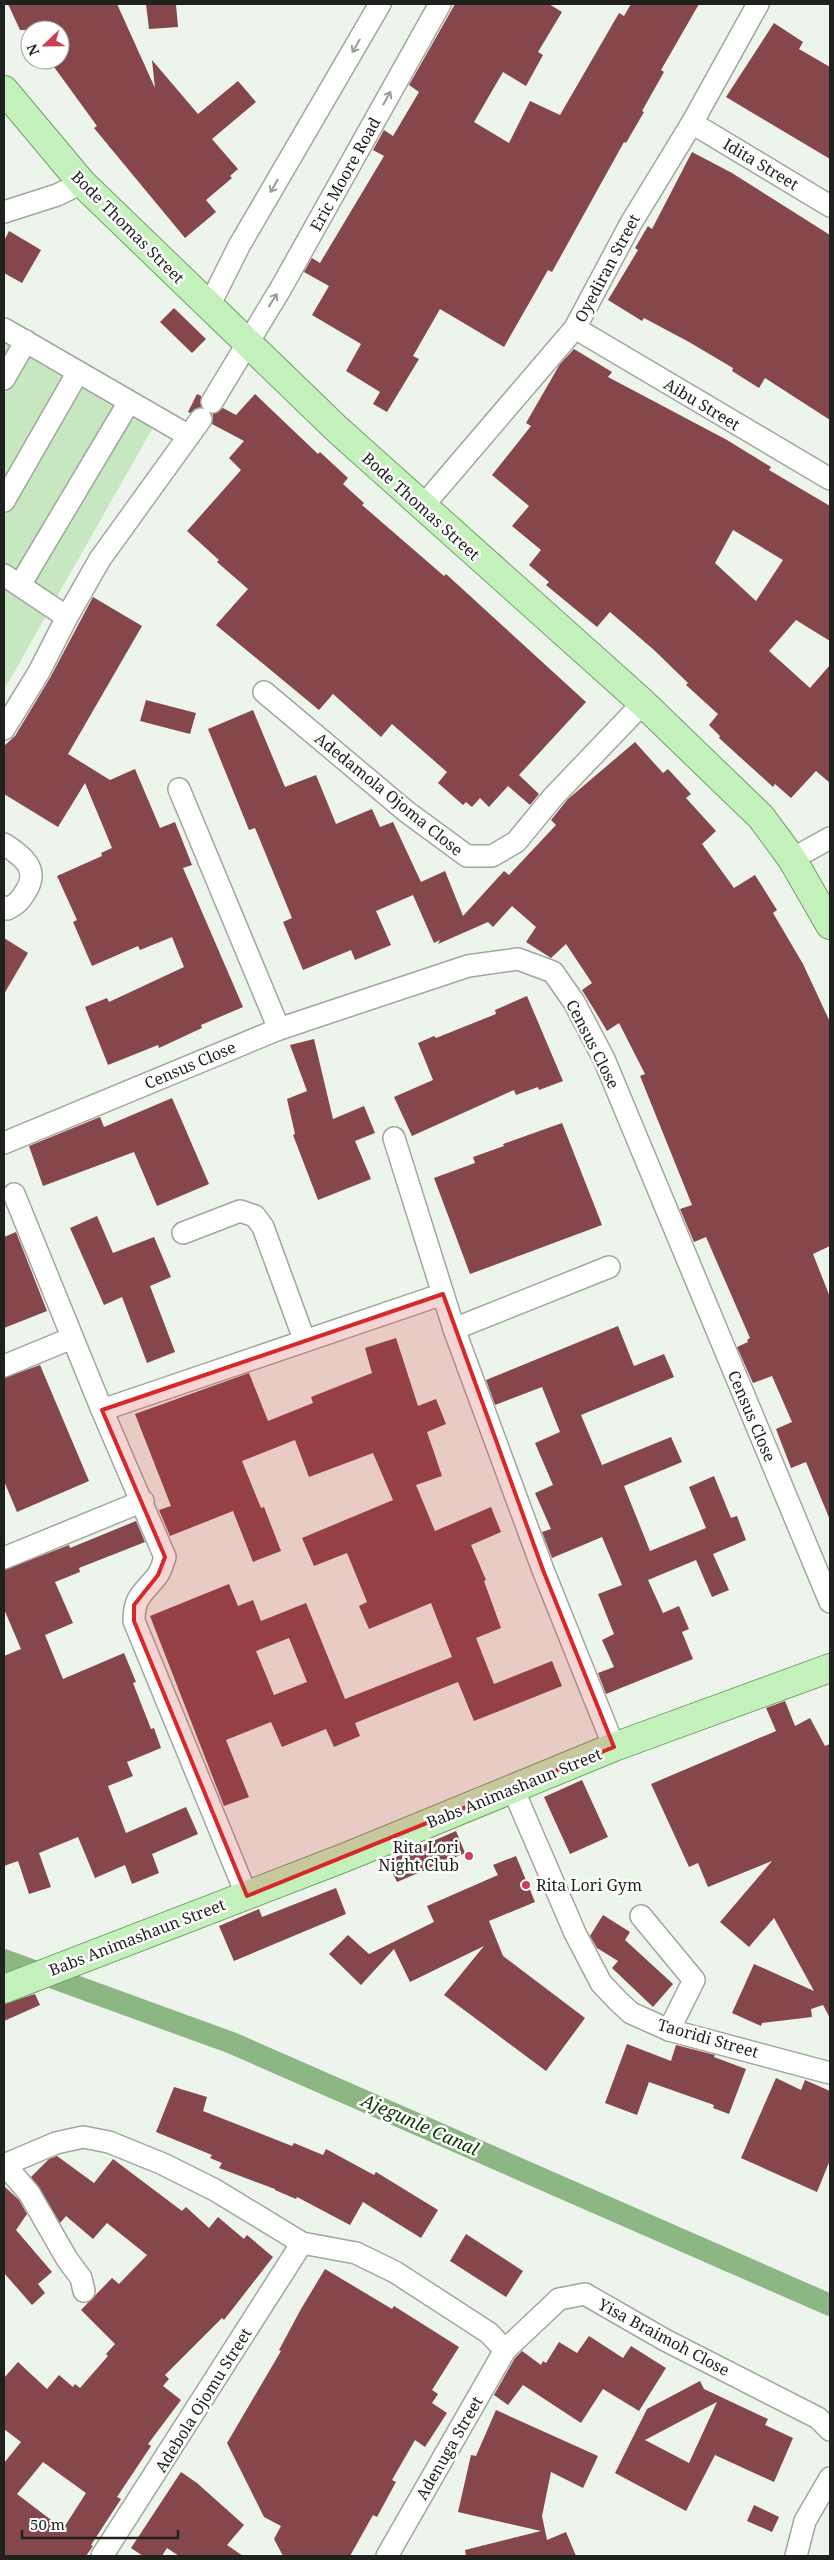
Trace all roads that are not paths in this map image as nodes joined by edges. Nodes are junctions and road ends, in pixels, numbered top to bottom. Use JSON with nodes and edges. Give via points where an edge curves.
{"nodes":[{"id":1,"x":380,"y":4,"type":"edge"},
{"id":2,"x":440,"y":4,"type":"edge"},
{"id":3,"x":758,"y":4,"type":"edge"},
{"id":4,"x":4,"y":90,"type":"edge"},
{"id":5,"x":692,"y":123,"type":"junction"},
{"id":6,"x":82,"y":183,"type":"junction"},
{"id":7,"x":830,"y":206,"type":"edge"},
{"id":8,"x":4,"y":212,"type":"edge"},
{"id":9,"x":209,"y":306,"type":"junction"},
{"id":10,"x":575,"y":328,"type":"junction"},
{"id":11,"x":4,"y":329,"type":"edge"},
{"id":12,"x":26,"y":341,"type":"junction"},
{"id":13,"x":247,"y":342,"type":"junction"},
{"id":14,"x":78,"y":372,"type":"junction"},
{"id":15,"x":4,"y":379,"type":"edge"},
{"id":16,"x":129,"y":402,"type":"junction"},
{"id":17,"x":190,"y":436,"type":"junction"},
{"id":18,"x":830,"y":479,"type":"edge"},
{"id":19,"x":4,"y":502,"type":"edge"},
{"id":20,"x":422,"y":507,"type":"junction"},
{"id":21,"x":12,"y":580,"type":"edge"},
{"id":22,"x":67,"y":617,"type":"junction"},
{"id":23,"x":264,"y":692,"type":"dead end"},
{"id":24,"x":643,"y":702,"type":"junction"},
{"id":25,"x":4,"y":729,"type":"edge"},
{"id":26,"x":179,"y":790,"type":"dead end"},
{"id":27,"x":830,"y":838,"type":"edge"},
{"id":28,"x":4,"y":844,"type":"edge"},
{"id":29,"x":792,"y":859,"type":"junction"},
{"id":30,"x":4,"y":907,"type":"edge"},
{"id":31,"x":830,"y":925,"type":"edge"},
{"id":32,"x":279,"y":1029,"type":"junction"},
{"id":33,"x":394,"y":1138,"type":"dead end"},
{"id":34,"x":4,"y":1143,"type":"edge"},
{"id":35,"x":14,"y":1194,"type":"dead end"},
{"id":36,"x":183,"y":1233,"type":"dead end"},
{"id":37,"x":608,"y":1267,"type":"dead end"},
{"id":38,"x":443,"y":1294,"type":"junction"},
{"id":39,"x":454,"y":1329,"type":"junction"},
{"id":40,"x":72,"y":1338,"type":"junction"},
{"id":41,"x":304,"y":1340,"type":"junction"},
{"id":42,"x":4,"y":1366,"type":"edge"},
{"id":43,"x":102,"y":1410,"type":"junction"},
{"id":44,"x":143,"y":1501,"type":"junction"},
{"id":45,"x":4,"y":1558,"type":"edge"},
{"id":46,"x":830,"y":1602,"type":"edge"},
{"id":47,"x":830,"y":1668,"type":"edge"},
{"id":48,"x":614,"y":1747,"type":"junction"},
{"id":49,"x":513,"y":1789,"type":"junction"},
{"id":50,"x":248,"y":1896,"type":"junction"},
{"id":51,"x":641,"y":1916,"type":"dead end"},
{"id":52,"x":4,"y":1989,"type":"edge"},
{"id":53,"x":668,"y":2030,"type":"junction"},
{"id":54,"x":830,"y":2073,"type":"edge"},
{"id":55,"x":4,"y":2165,"type":"edge"},
{"id":56,"x":302,"y":2242,"type":"junction"},
{"id":57,"x":84,"y":2291,"type":"dead end"},
{"id":58,"x":505,"y":2350,"type":"junction"},
{"id":59,"x":830,"y":2430,"type":"edge"},
{"id":60,"x":830,"y":2478,"type":"edge"},
{"id":61,"x":394,"y":2553,"type":"edge"},
{"id":62,"x":102,"y":2556,"type":"edge"},
{"id":63,"x":796,"y":2556,"type":"edge"}],
"edges":[{"from":1,"to":9,"type":"street","one_way":true,"via":[[239,246]]},
{"from":13,"to":2,"type":"street","name":"Eric Moore Road","one_way":true,"via":[[281,288]]},
{"from":3,"to":5,"type":"street","name":"Oyediran Street"},
{"from":4,"to":6,"type":"main road","name":"Bode Thomas Street"},
{"from":5,"to":7,"type":"street","name":"Idita Street"},
{"from":5,"to":10,"type":"street","name":"Oyediran Street","via":[[630,223]]},
{"from":6,"to":8,"type":"street","via":[[57,195]]},
{"from":6,"to":9,"type":"main road","name":"Bode Thomas Street"},
{"from":9,"to":13,"type":"main road","name":"Bode Thomas Street"},
{"from":10,"to":18,"type":"street","name":"Aibu Street"},
{"from":10,"to":20,"type":"street","name":"Oyediran Street"},
{"from":11,"to":12,"type":"street"},
{"from":12,"to":14,"type":"street"},
{"from":12,"to":15,"type":"street"},
{"from":13,"to":17,"type":"street","name":"Eric Moore Road"},
{"from":13,"to":20,"type":"main road","name":"Bode Thomas Street"},
{"from":14,"to":16,"type":"street"},
{"from":14,"to":19,"type":"street"},
{"from":16,"to":17,"type":"street"},
{"from":16,"to":21,"type":"street"},
{"from":17,"to":22,"type":"street","name":"Eric Moore Road","via":[[100,559]]},
{"from":20,"to":24,"type":"main road","name":"Bode Thomas Street"},
{"from":21,"to":22,"type":"street"},
{"from":22,"to":25,"type":"street","name":"Eric Moore Road","via":[[39,672]]},
{"from":23,"to":24,"type":"street","name":"Adedamola Ojoma Close","via":[[407,812],[467,856],[492,856],[516,842],[553,797]]},
{"from":24,"to":29,"type":"main road","name":"Bode Thomas Street","via":[[760,817]]},
{"from":26,"to":32,"type":"street"},
{"from":27,"to":29,"type":"street"},
{"from":28,"to":30,"type":"street","via":[[24,859],[32,873],[31,883],[20,903],[7,909]]},
{"from":29,"to":31,"type":"main road","name":"Bode Thomas Street"},
{"from":32,"to":34,"type":"street","name":"Census Close"},
{"from":32,"to":46,"type":"street","name":"Census Close","via":[[468,966],[518,959],[553,972],[574,1002],[604,1059]]},
{"from":33,"to":38,"type":"street"},
{"from":35,"to":40,"type":"street"},
{"from":36,"to":41,"type":"street","via":[[240,1211],[255,1216],[263,1227]]},
{"from":37,"to":39,"type":"street"},
{"from":38,"to":39,"type":"street"},
{"from":38,"to":41,"type":"street"},
{"from":39,"to":48,"type":"street","via":[[543,1570]]},
{"from":40,"to":42,"type":"street"},
{"from":40,"to":43,"type":"street"},
{"from":41,"to":43,"type":"street"},
{"from":43,"to":44,"type":"street"},
{"from":44,"to":45,"type":"street"},
{"from":44,"to":50,"type":"street","via":[[165,1557],[158,1575],[134,1605],[134,1621]]},
{"from":47,"to":48,"type":"main road","name":"Babs Animashaun Street"},
{"from":48,"to":49,"type":"main road","name":"Babs Animashaun Street"},
{"from":49,"to":50,"type":"main road","name":"Babs Animashaun Street"},
{"from":49,"to":53,"type":"street","name":"Taoridi Street","via":[[575,1933],[601,1983],[632,2012]]},
{"from":50,"to":52,"type":"main road","name":"Babs Animashaun Street"},
{"from":51,"to":53,"type":"street","via":[[694,1980]]},
{"from":53,"to":54,"type":"street","name":"Taoridi Street"},
{"from":55,"to":56,"type":"street","via":[[56,2143],[83,2137],[108,2142],[215,2190]]},
{"from":55,"to":57,"type":"street","via":[[29,2193],[81,2278]]},
{"from":56,"to":58,"type":"street","via":[[356,2253],[395,2272],[489,2333]]},
{"from":56,"to":62,"type":"street","name":"Adebola Ojomu Street"},
{"from":58,"to":59,"type":"street","name":"Yisa Braimoh Close","via":[[559,2299],[585,2294],[664,2340],[818,2418]]},
{"from":58,"to":61,"type":"street","name":"Adenuga Street"},
{"from":60,"to":63,"type":"street","via":[[805,2521]]}]}
